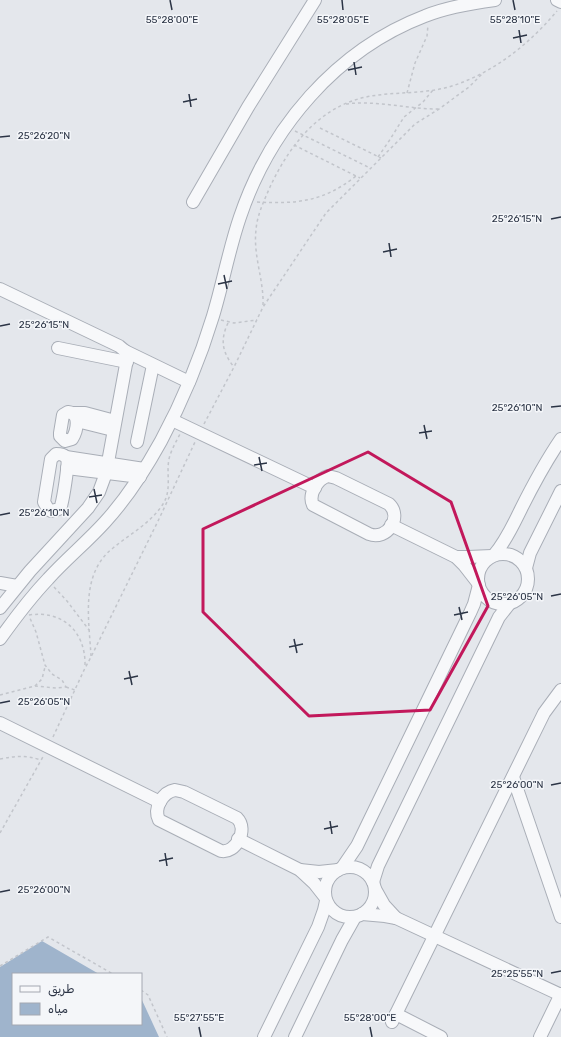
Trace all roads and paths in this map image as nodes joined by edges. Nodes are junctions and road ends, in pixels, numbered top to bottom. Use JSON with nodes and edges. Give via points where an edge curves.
{"nodes":[{"id":1,"x":315,"y":0,"type":"edge"},
{"id":2,"x":495,"y":0,"type":"edge"},
{"id":3,"x":557,"y":0,"type":"edge"},
{"id":4,"x":561,"y":2,"type":"edge"},
{"id":5,"x":561,"y":6,"type":"edge"},
{"id":6,"x":426,"y":16,"type":"junction"},
{"id":7,"x":482,"y":74,"type":"junction"},
{"id":8,"x":433,"y":90,"type":"junction"},
{"id":9,"x":408,"y":93,"type":"junction"},
{"id":10,"x":344,"y":105,"type":"junction"},
{"id":11,"x":413,"y":109,"type":"junction"},
{"id":12,"x":438,"y":109,"type":"junction"},
{"id":13,"x":286,"y":126,"type":"junction"},
{"id":14,"x":320,"y":128,"type":"dead end"},
{"id":15,"x":303,"y":135,"type":"junction"},
{"id":16,"x":294,"y":145,"type":"junction"},
{"id":17,"x":378,"y":156,"type":"junction"},
{"id":18,"x":381,"y":158,"type":"junction"},
{"id":19,"x":370,"y":168,"type":"junction"},
{"id":20,"x":356,"y":176,"type":"junction"},
{"id":21,"x":360,"y":178,"type":"junction"},
{"id":22,"x":193,"y":202,"type":"dead end"},
{"id":23,"x":263,"y":202,"type":"junction"},
{"id":24,"x":0,"y":289,"type":"edge"},
{"id":25,"x":263,"y":307,"type":"junction"},
{"id":26,"x":213,"y":317,"type":"junction"},
{"id":27,"x":256,"y":320,"type":"junction"},
{"id":28,"x":228,"y":323,"type":"junction"},
{"id":29,"x":58,"y":348,"type":"dead end"},
{"id":30,"x":126,"y":356,"type":"junction"},
{"id":31,"x":153,"y":365,"type":"junction"},
{"id":32,"x":234,"y":368,"type":"junction"},
{"id":33,"x":189,"y":382,"type":"junction"},
{"id":34,"x":75,"y":417,"type":"dead end"},
{"id":35,"x":172,"y":420,"type":"junction"},
{"id":36,"x":114,"y":425,"type":"junction"},
{"id":37,"x":185,"y":425,"type":"junction"},
{"id":38,"x":200,"y":432,"type":"junction"},
{"id":39,"x":561,"y":439,"type":"edge"},
{"id":40,"x":137,"y":442,"type":"dead end"},
{"id":41,"x":66,"y":462,"type":"dead end"},
{"id":42,"x":106,"y":468,"type":"junction"},
{"id":43,"x":142,"y":473,"type":"junction"},
{"id":44,"x":315,"y":488,"type":"junction"},
{"id":45,"x":561,"y":490,"type":"edge"},
{"id":46,"x":558,"y":501,"type":"edge"},
{"id":47,"x":391,"y":525,"type":"junction"},
{"id":48,"x":493,"y":556,"type":"junction"},
{"id":49,"x":456,"y":557,"type":"junction"},
{"id":50,"x":526,"y":568,"type":"junction"},
{"id":51,"x":48,"y":579,"type":"junction"},
{"id":52,"x":0,"y":583,"type":"edge"},
{"id":53,"x":478,"y":584,"type":"junction"},
{"id":54,"x":17,"y":586,"type":"junction"},
{"id":55,"x":510,"y":603,"type":"junction"},
{"id":56,"x":0,"y":608,"type":"edge"},
{"id":57,"x":25,"y":612,"type":"junction"},
{"id":58,"x":89,"y":630,"type":"junction"},
{"id":59,"x":0,"y":639,"type":"edge"},
{"id":60,"x":91,"y":657,"type":"junction"},
{"id":61,"x":45,"y":665,"type":"junction"},
{"id":62,"x":85,"y":668,"type":"junction"},
{"id":63,"x":35,"y":686,"type":"junction"},
{"id":64,"x":66,"y":687,"type":"junction"},
{"id":65,"x":75,"y":690,"type":"junction"},
{"id":66,"x":561,"y":690,"type":"edge"},
{"id":67,"x":0,"y":695,"type":"edge"},
{"id":68,"x":0,"y":724,"type":"edge"},
{"id":69,"x":48,"y":747,"type":"junction"},
{"id":70,"x":0,"y":759,"type":"edge"},
{"id":71,"x":41,"y":760,"type":"junction"},
{"id":72,"x":513,"y":777,"type":"junction"},
{"id":73,"x":160,"y":802,"type":"junction"},
{"id":74,"x":0,"y":833,"type":"edge"},
{"id":75,"x":238,"y":839,"type":"junction"},
{"id":76,"x":340,"y":869,"type":"junction"},
{"id":77,"x":300,"y":870,"type":"junction"},
{"id":78,"x":374,"y":885,"type":"junction"},
{"id":79,"x":326,"y":899,"type":"junction"},
{"id":80,"x":359,"y":915,"type":"junction"},
{"id":81,"x":561,"y":917,"type":"edge"},
{"id":82,"x":396,"y":918,"type":"junction"},
{"id":83,"x":434,"y":936,"type":"junction"},
{"id":84,"x":0,"y":966,"type":"edge"},
{"id":85,"x":110,"y":973,"type":"edge"},
{"id":86,"x":142,"y":991,"type":"edge"},
{"id":87,"x":561,"y":995,"type":"edge"},
{"id":88,"x":167,"y":1037,"type":"edge"},
{"id":89,"x":264,"y":1037,"type":"edge"},
{"id":90,"x":295,"y":1037,"type":"edge"},
{"id":91,"x":441,"y":1037,"type":"edge"},
{"id":92,"x":540,"y":1037,"type":"edge"}],
"edges":[{"from":1,"to":22,"type":"street","via":[[248,107]]},
{"from":2,"to":6,"type":"street","via":[[451,8]]},
{"from":3,"to":4,"type":"street"},
{"from":5,"to":7,"type":"path","via":[[530,39]]},
{"from":6,"to":9,"type":"path","via":[[428,36],[415,63]]},
{"from":6,"to":13,"type":"street","via":[[380,38],[353,56],[319,86]]},
{"from":7,"to":8,"type":"path"},
{"from":7,"to":12,"type":"path","via":[[469,87]]},
{"from":8,"to":9,"type":"path"},
{"from":8,"to":11,"type":"path"},
{"from":9,"to":10,"type":"path","via":[[364,97]]},
{"from":10,"to":11,"type":"path","via":[[368,103]]},
{"from":10,"to":15,"type":"path","via":[[318,120]]},
{"from":11,"to":12,"type":"path"},
{"from":11,"to":17,"type":"path","via":[[404,116]]},
{"from":12,"to":18,"type":"path","via":[[415,124]]},
{"from":13,"to":15,"type":"path"},
{"from":13,"to":26,"type":"street","via":[[263,162],[240,215]]},
{"from":14,"to":17,"type":"path"},
{"from":15,"to":16,"type":"path"},
{"from":15,"to":19,"type":"path"},
{"from":16,"to":20,"type":"path"},
{"from":16,"to":23,"type":"path"},
{"from":17,"to":18,"type":"path"},
{"from":18,"to":19,"type":"path"},
{"from":19,"to":21,"type":"path"},
{"from":20,"to":21,"type":"path"},
{"from":20,"to":23,"type":"path","via":[[337,189],[316,198],[290,203]]},
{"from":21,"to":25,"type":"path","via":[[326,213]]},
{"from":23,"to":25,"type":"path","via":[[255,241]]},
{"from":24,"to":30,"type":"street","via":[[119,346]]},
{"from":25,"to":27,"type":"path"},
{"from":26,"to":28,"type":"path"},
{"from":26,"to":33,"type":"street"},
{"from":27,"to":28,"type":"path"},
{"from":27,"to":32,"type":"path"},
{"from":28,"to":32,"type":"path","via":[[224,332],[224,351]]},
{"from":29,"to":30,"type":"street"},
{"from":30,"to":31,"type":"street"},
{"from":30,"to":36,"type":"street"},
{"from":31,"to":33,"type":"street"},
{"from":31,"to":40,"type":"street"},
{"from":32,"to":38,"type":"path"},
{"from":33,"to":35,"type":"street"},
{"from":34,"to":36,"type":"street","via":[[82,412]]},
{"from":35,"to":37,"type":"street"},
{"from":35,"to":43,"type":"street"},
{"from":36,"to":42,"type":"street"},
{"from":37,"to":38,"type":"street"},
{"from":37,"to":58,"type":"path","via":[[169,458],[168,490],[164,503],[141,527],[105,556],[93,575],[89,597]]},
{"from":38,"to":44,"type":"street"},
{"from":38,"to":60,"type":"path"},
{"from":39,"to":48,"type":"street","via":[[504,542]]},
{"from":41,"to":42,"type":"street"},
{"from":42,"to":43,"type":"street"},
{"from":42,"to":54,"type":"street","via":[[99,492],[88,508]]},
{"from":43,"to":51,"type":"street","via":[[102,526]]},
{"from":44,"to":47,"type":"street","via":[[311,498],[313,505],[369,534],[379,536],[387,532]]},
{"from":44,"to":47,"type":"street","via":[[320,479],[332,476],[386,502],[394,511],[395,519]]},
{"from":45,"to":46,"type":"street"},
{"from":46,"to":50,"type":"street","via":[[530,553]]},
{"from":47,"to":49,"type":"street"},
{"from":48,"to":49,"type":"street"},
{"from":48,"to":50,"type":"street","via":[[512,555]]},
{"from":48,"to":53,"type":"street","via":[[481,567]]},
{"from":49,"to":53,"type":"street"},
{"from":50,"to":55,"type":"street","via":[[526,589],[517,600]]},
{"from":51,"to":57,"type":"street"},
{"from":51,"to":58,"type":"path"},
{"from":52,"to":54,"type":"street"},
{"from":53,"to":55,"type":"street","via":[[490,600],[500,604]]},
{"from":53,"to":76,"type":"street","via":[[474,604],[467,620],[357,846]]},
{"from":54,"to":56,"type":"street"},
{"from":55,"to":78,"type":"street","via":[[499,617],[378,866]]},
{"from":57,"to":59,"type":"street"},
{"from":57,"to":61,"type":"path","via":[[36,632]]},
{"from":57,"to":62,"type":"path","via":[[49,614],[67,623],[82,643]]},
{"from":58,"to":60,"type":"path"},
{"from":60,"to":62,"type":"path"},
{"from":61,"to":63,"type":"path","via":[[44,675]]},
{"from":61,"to":64,"type":"path"},
{"from":62,"to":65,"type":"path"},
{"from":63,"to":64,"type":"path"},
{"from":63,"to":67,"type":"path"},
{"from":64,"to":65,"type":"path"},
{"from":65,"to":69,"type":"path"},
{"from":66,"to":72,"type":"street","via":[[544,713]]},
{"from":68,"to":69,"type":"street"},
{"from":69,"to":71,"type":"path"},
{"from":69,"to":73,"type":"street"},
{"from":70,"to":71,"type":"path","via":[[29,756]]},
{"from":71,"to":74,"type":"path"},
{"from":72,"to":81,"type":"street"},
{"from":72,"to":83,"type":"street"},
{"from":73,"to":75,"type":"street","via":[[156,811],[159,820],[221,851],[232,849]]},
{"from":73,"to":75,"type":"street","via":[[170,791],[184,792],[237,818],[242,824]]},
{"from":75,"to":77,"type":"street"},
{"from":76,"to":77,"type":"street","via":[[319,872]]},
{"from":76,"to":78,"type":"street","via":[[360,869],[368,874]]},
{"from":76,"to":79,"type":"street","via":[[327,881]]},
{"from":77,"to":79,"type":"street","via":[[314,882]]},
{"from":78,"to":80,"type":"street","via":[[375,896],[372,903],[368,910]]},
{"from":78,"to":82,"type":"street","via":[[384,905]]},
{"from":79,"to":80,"type":"street","via":[[330,908],[338,914],[346,917]]},
{"from":79,"to":89,"type":"street","via":[[318,927]]},
{"from":80,"to":82,"type":"street","via":[[374,914]]},
{"from":80,"to":90,"type":"street","via":[[344,936]]},
{"from":82,"to":83,"type":"street"},
{"from":83,"to":87,"type":"street"},
{"from":83,"to":91,"type":"street","via":[[394,1018]]},
{"from":84,"to":85,"type":"path","via":[[48,937]]},
{"from":86,"to":88,"type":"path","via":[[148,995]]},
{"from":87,"to":92,"type":"street"}]}
